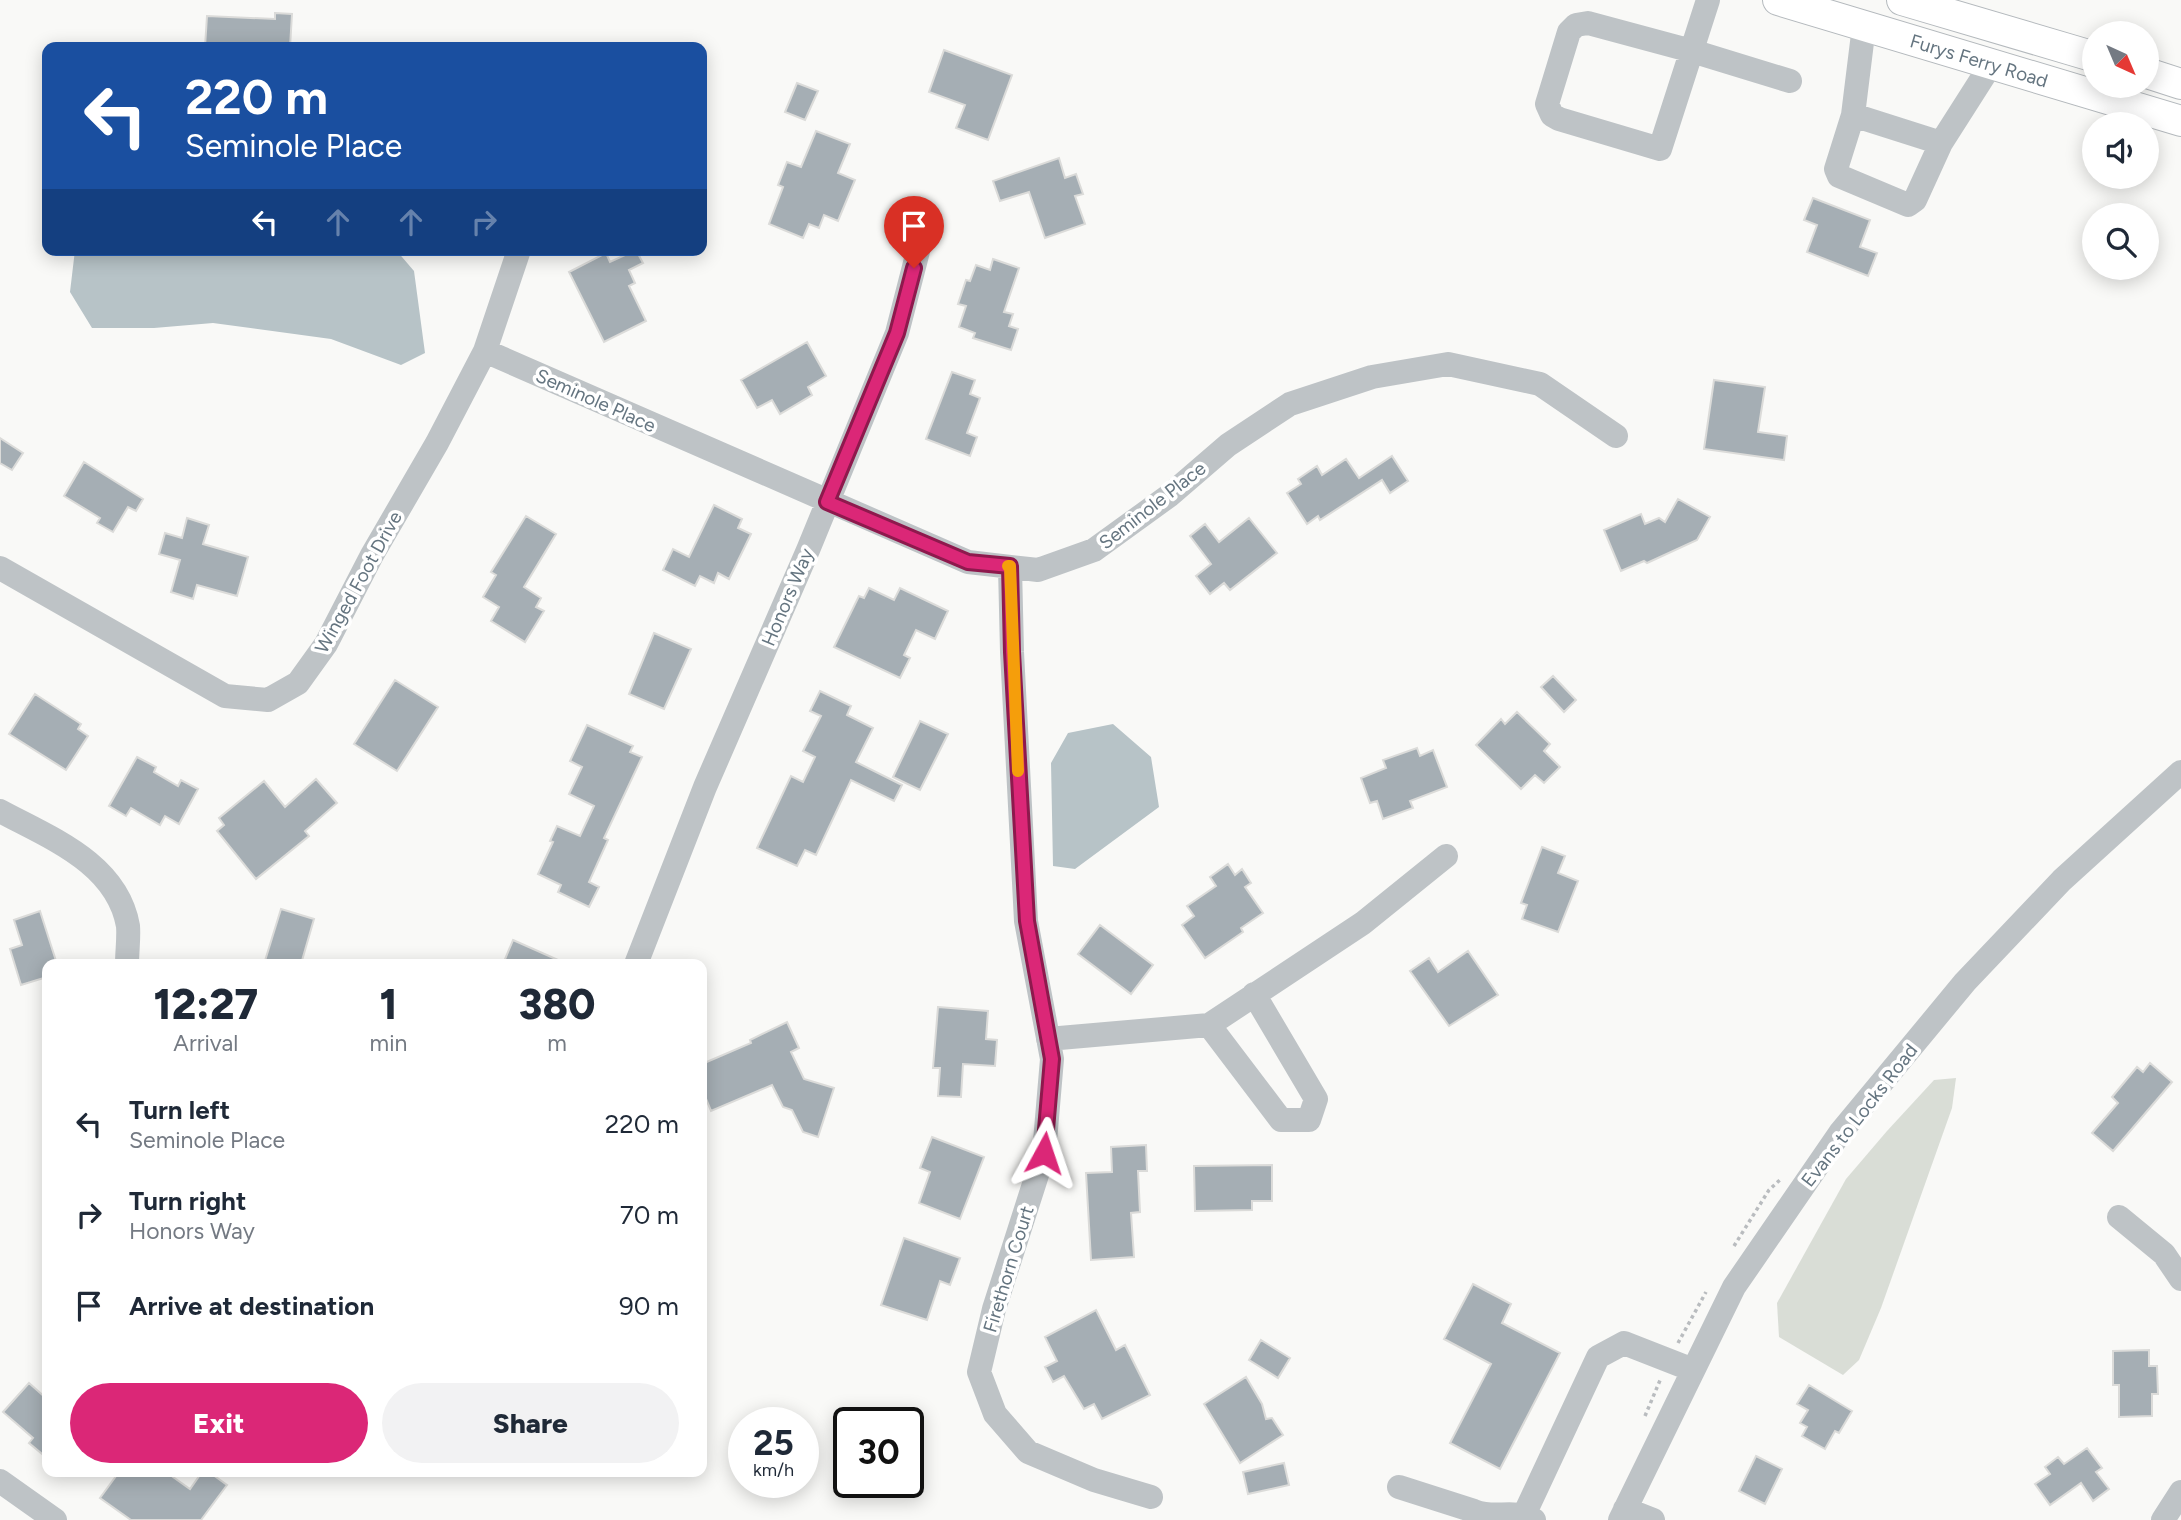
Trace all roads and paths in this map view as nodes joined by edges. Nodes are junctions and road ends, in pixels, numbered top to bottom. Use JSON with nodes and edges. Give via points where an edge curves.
{"nodes":[{"id":1,"x":1708,"y":0,"type":"edge"},
{"id":2,"x":1778,"y":0,"type":"edge"},
{"id":3,"x":1902,"y":0,"type":"edge"},
{"id":4,"x":1864,"y":26,"type":"junction"},
{"id":5,"x":1692,"y":51,"type":"junction"},
{"id":6,"x":2082,"y":53,"type":"edge"},
{"id":7,"x":1993,"y":64,"type":"junction"},
{"id":8,"x":2160,"y":77,"type":"edge"},
{"id":9,"x":1790,"y":81,"type":"dead end"},
{"id":10,"x":2181,"y":83,"type":"edge"},
{"id":11,"x":1853,"y":116,"type":"junction"},
{"id":12,"x":2181,"y":121,"type":"edge"},
{"id":13,"x":1941,"y":143,"type":"junction"},
{"id":14,"x":925,"y":224,"type":"dead end"},
{"id":15,"x":517,"y":256,"type":"edge"},
{"id":16,"x":485,"y":351,"type":"junction"},
{"id":17,"x":1616,"y":436,"type":"dead end"},
{"id":18,"x":827,"y":502,"type":"junction"},
{"id":19,"x":1010,"y":566,"type":"junction"},
{"id":20,"x":0,"y":568,"type":"edge"},
{"id":21,"x":2181,"y":772,"type":"edge"},
{"id":22,"x":0,"y":811,"type":"edge"},
{"id":23,"x":1446,"y":856,"type":"dead end"},
{"id":24,"x":127,"y":959,"type":"edge"},
{"id":25,"x":638,"y":959,"type":"edge"},
{"id":26,"x":1254,"y":994,"type":"junction"},
{"id":27,"x":1209,"y":1025,"type":"junction"},
{"id":28,"x":1048,"y":1040,"type":"junction"},
{"id":29,"x":2119,"y":1217,"type":"dead end"},
{"id":30,"x":2181,"y":1279,"type":"edge"},
{"id":31,"x":1693,"y":1370,"type":"junction"},
{"id":32,"x":0,"y":1481,"type":"edge"},
{"id":33,"x":1399,"y":1487,"type":"dead end"},
{"id":34,"x":2181,"y":1492,"type":"edge"},
{"id":35,"x":1151,"y":1497,"type":"dead end"},
{"id":36,"x":1622,"y":1514,"type":"edge"},
{"id":37,"x":1529,"y":1517,"type":"edge"},
{"id":38,"x":55,"y":1520,"type":"edge"},
{"id":39,"x":1653,"y":1520,"type":"edge"},
{"id":40,"x":2163,"y":1520,"type":"edge"}],
"edges":[{"from":1,"to":5,"type":"street"},
{"from":2,"to":4,"type":"main road","name":"Furys Ferry Road"},
{"from":3,"to":6,"type":"main road","name":"Furys Ferry Road"},
{"from":4,"to":7,"type":"main road","name":"Furys Ferry Road"},
{"from":4,"to":11,"type":"street"},
{"from":5,"to":5,"type":"street","via":[[1660,149],[1559,120],[1548,110],[1569,32],[1576,25],[1588,23]]},
{"from":5,"to":9,"type":"street"},
{"from":7,"to":12,"type":"main road","name":"Furys Ferry Road"},
{"from":7,"to":13,"type":"street"},
{"from":8,"to":10,"type":"main road"},
{"from":11,"to":13,"type":"street"},
{"from":11,"to":13,"type":"street","via":[[1836,169],[1839,176],[1908,205],[1915,200]]},
{"from":14,"to":18,"type":"street","name":"Honors Way","via":[[897,333]]},
{"from":15,"to":16,"type":"street","name":"Winged Foot Drive"},
{"from":16,"to":18,"type":"street","name":"Seminole Place"},
{"from":16,"to":20,"type":"street","name":"Winged Foot Drive","via":[[326,643],[298,683],[268,700],[225,696]]},
{"from":17,"to":19,"type":"street","name":"Seminole Place","via":[[1540,384],[1448,364],[1372,377],[1290,404],[1227,444],[1170,495],[1094,550],[1038,570]]},
{"from":18,"to":19,"type":"street","name":"Seminole Place","via":[[968,562]]},
{"from":18,"to":25,"type":"street","name":"Honors Way","via":[[705,787]]},
{"from":19,"to":28,"type":"street","name":"Firethorn Court","via":[[1027,921]]},
{"from":21,"to":31,"type":"street","name":"Evans to Locks Road","via":[[2062,880],[1965,982],[1840,1132],[1734,1287]]},
{"from":22,"to":24,"type":"street","via":[[81,855],[112,886],[128,926]]},
{"from":23,"to":26,"type":"street","via":[[1363,923]]},
{"from":26,"to":27,"type":"street"},
{"from":26,"to":27,"type":"street","via":[[1316,1099],[1309,1120],[1281,1120]]},
{"from":27,"to":28,"type":"street"},
{"from":28,"to":35,"type":"street","name":"Firethorn Court","via":[[1052,1059],[1044,1153],[994,1309],[979,1372],[995,1414],[1028,1452],[1094,1480]]},
{"from":29,"to":30,"type":"street","via":[[2164,1254]]},
{"from":31,"to":36,"type":"street","name":"Evans to Locks Road"},
{"from":31,"to":37,"type":"street","via":[[1624,1343],[1598,1357]]},
{"from":32,"to":38,"type":"street"},
{"from":33,"to":37,"type":"street","via":[[1485,1518]]},
{"from":34,"to":40,"type":"street"},
{"from":36,"to":39,"type":"street"}]}
